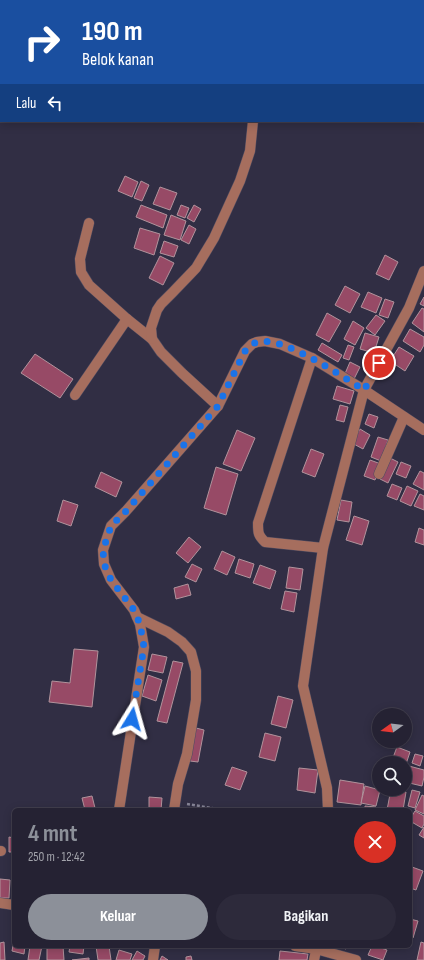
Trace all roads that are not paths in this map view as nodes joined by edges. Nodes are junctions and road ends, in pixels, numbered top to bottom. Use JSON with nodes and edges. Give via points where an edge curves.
{"nodes":[{"id":1,"x":253,"y":122,"type":"edge"},
{"id":2,"x":89,"y":224,"type":"dead end"},
{"id":3,"x":424,"y":270,"type":"edge"},
{"id":4,"x":127,"y":319,"type":"junction"},
{"id":5,"x":152,"y":339,"type":"junction"},
{"id":6,"x":312,"y":358,"type":"junction"},
{"id":7,"x":364,"y":390,"type":"junction"},
{"id":8,"x":75,"y":395,"type":"dead end"},
{"id":9,"x":218,"y":406,"type":"junction"},
{"id":10,"x":404,"y":417,"type":"junction"},
{"id":11,"x":424,"y":430,"type":"edge"},
{"id":12,"x":379,"y":474,"type":"dead end"},
{"id":13,"x":323,"y":548,"type":"junction"},
{"id":14,"x":137,"y":617,"type":"junction"},
{"id":15,"x":175,"y":806,"type":"edge"},
{"id":16,"x":119,"y":808,"type":"edge"},
{"id":17,"x":328,"y":808,"type":"edge"},
{"id":18,"x":0,"y":903,"type":"edge"},
{"id":19,"x":12,"y":905,"type":"edge"},
{"id":20,"x":155,"y":948,"type":"edge"},
{"id":21,"x":317,"y":948,"type":"edge"},
{"id":22,"x":153,"y":960,"type":"edge"},
{"id":23,"x":314,"y":960,"type":"edge"},
{"id":24,"x":356,"y":960,"type":"edge"}],
"edges":[{"from":1,"to":5,"type":"street","via":[[250,150],[240,181],[214,238],[196,268],[157,310],[151,328]]},
{"from":2,"to":4,"type":"street","via":[[80,259],[81,272],[89,285]]},
{"from":3,"to":7,"type":"street","via":[[409,308]]},
{"from":4,"to":5,"type":"street"},
{"from":4,"to":8,"type":"street"},
{"from":5,"to":9,"type":"street","via":[[161,352]]},
{"from":6,"to":7,"type":"street"},
{"from":6,"to":9,"type":"street","via":[[280,344],[265,341],[252,344],[245,351]]},
{"from":6,"to":13,"type":"street","via":[[258,523],[258,533],[265,542]]},
{"from":7,"to":10,"type":"street"},
{"from":7,"to":13,"type":"street"},
{"from":9,"to":14,"type":"street","via":[[111,526],[103,550],[104,564],[111,580]]},
{"from":10,"to":11,"type":"street"},
{"from":10,"to":12,"type":"street"},
{"from":13,"to":17,"type":"street","via":[[303,686],[327,788]]},
{"from":14,"to":15,"type":"street","via":[[182,642],[191,652],[196,671],[196,700]]},
{"from":14,"to":16,"type":"street","via":[[144,647]]},
{"from":18,"to":19,"type":"street"},
{"from":20,"to":22,"type":"street"},
{"from":21,"to":23,"type":"street"},
{"from":21,"to":24,"type":"street"}]}
